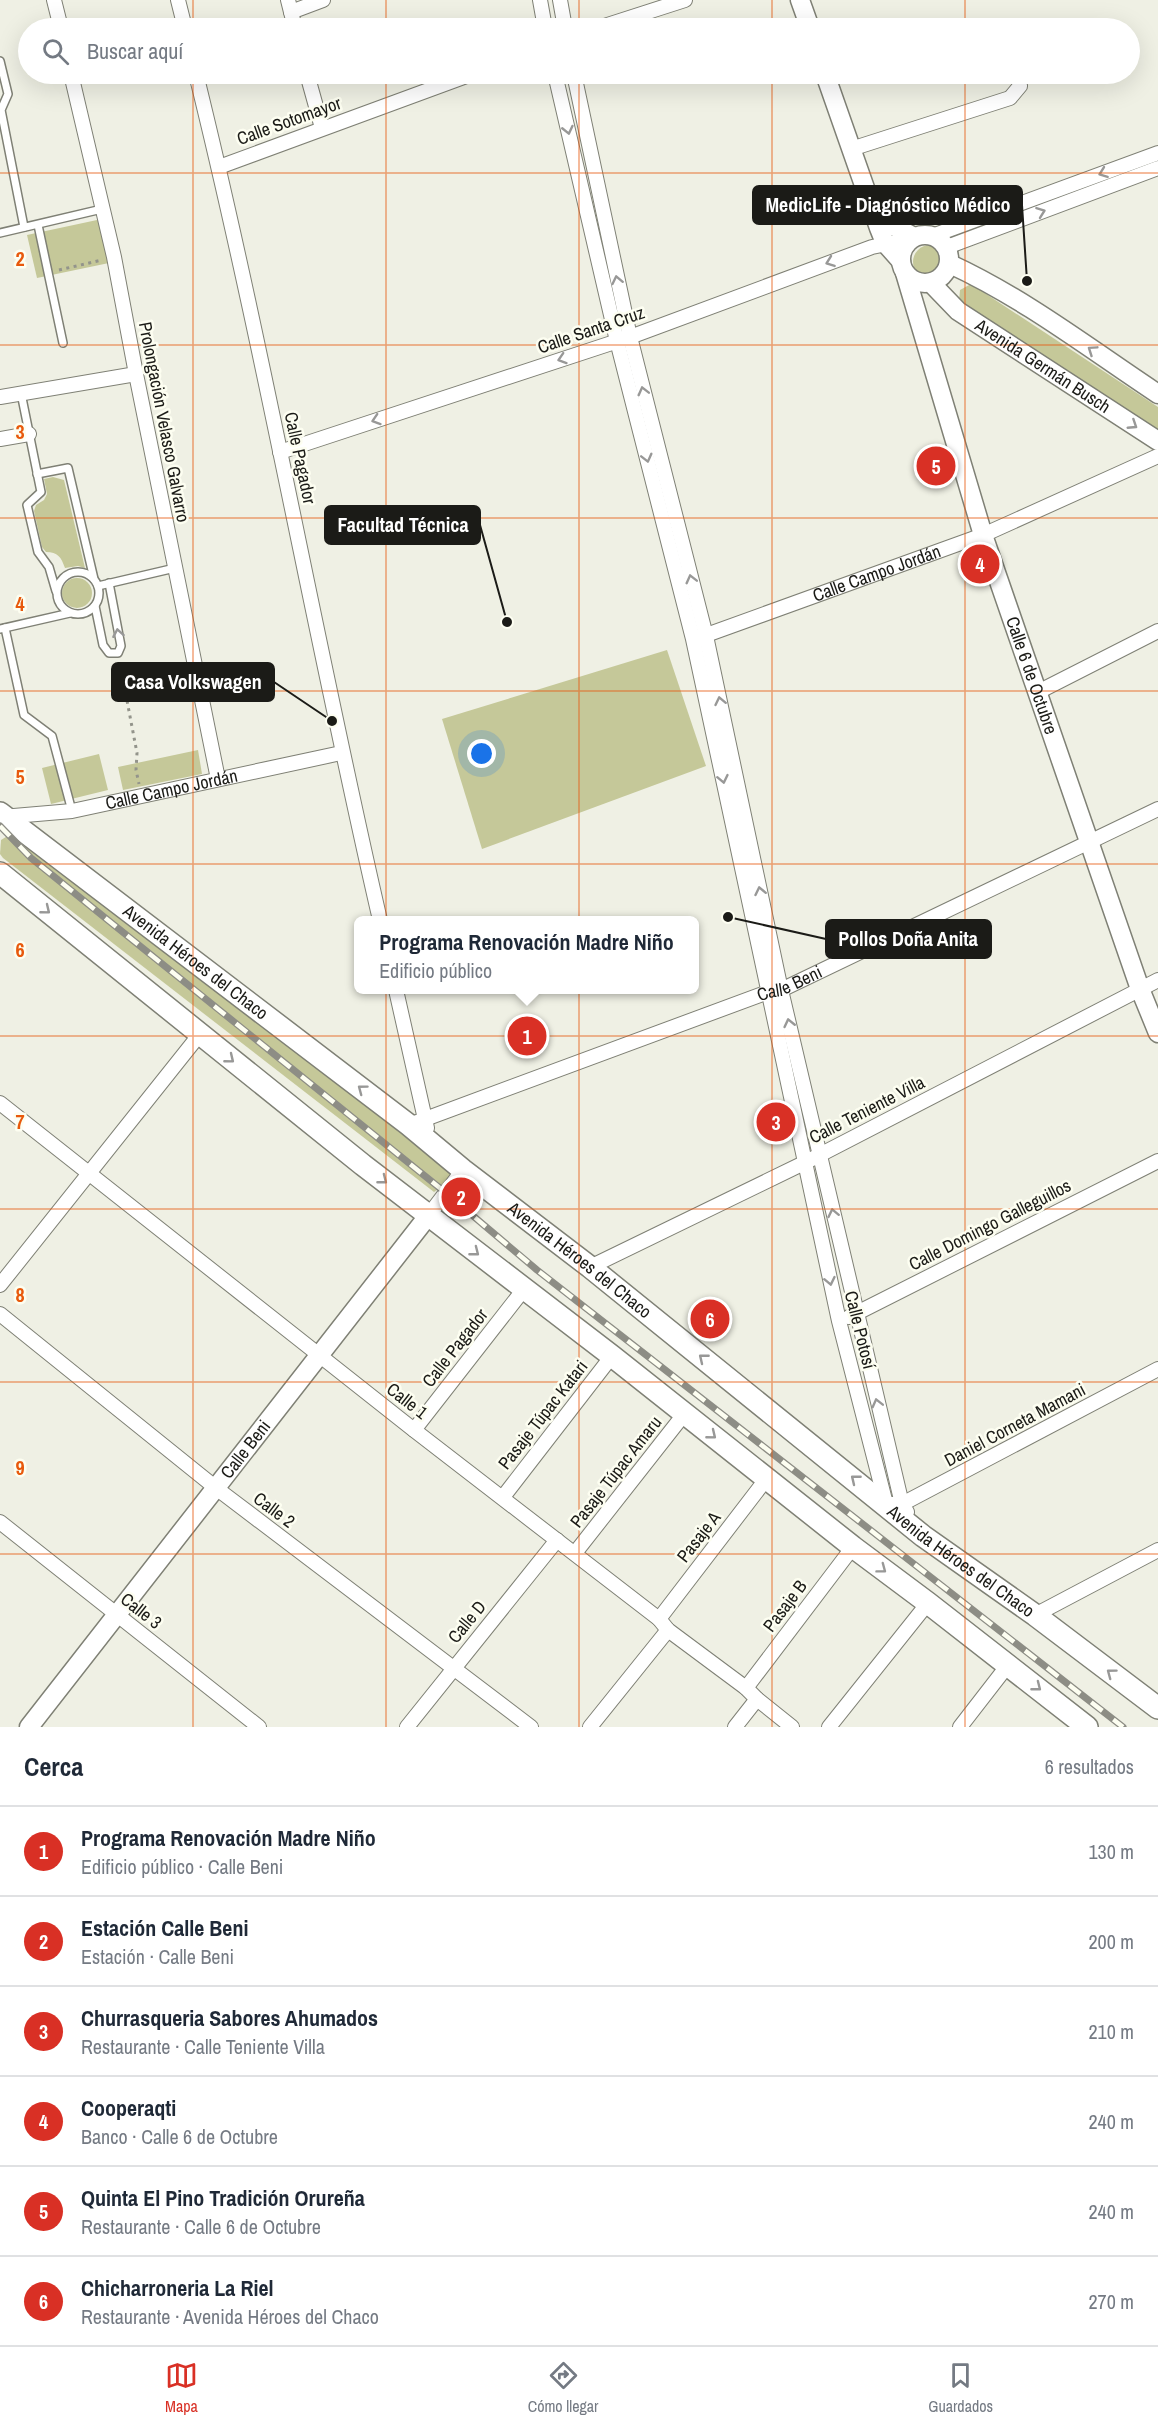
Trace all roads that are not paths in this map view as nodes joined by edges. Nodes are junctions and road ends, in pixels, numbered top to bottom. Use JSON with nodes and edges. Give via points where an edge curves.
{"nodes":[{"id":1,"x":54,"y":0,"type":"edge"},
{"id":2,"x":178,"y":0,"type":"edge"},
{"id":3,"x":323,"y":0,"type":"edge"},
{"id":4,"x":540,"y":0,"type":"edge"},
{"id":5,"x":560,"y":0,"type":"edge"},
{"id":6,"x":685,"y":0,"type":"edge"},
{"id":7,"x":800,"y":0,"type":"edge"},
{"id":8,"x":290,"y":6,"type":"edge"},
{"id":9,"x":58,"y":18,"type":"edge"},
{"id":10,"x":182,"y":18,"type":"edge"},
{"id":11,"x":543,"y":18,"type":"edge"},
{"id":12,"x":563,"y":18,"type":"edge"},
{"id":13,"x":629,"y":18,"type":"edge"},
{"id":14,"x":806,"y":18,"type":"edge"},
{"id":15,"x":0,"y":62,"type":"edge"},
{"id":16,"x":73,"y":84,"type":"edge"},
{"id":17,"x":198,"y":84,"type":"edge"},
{"id":18,"x":311,"y":84,"type":"edge"},
{"id":19,"x":444,"y":84,"type":"edge"},
{"id":20,"x":558,"y":84,"type":"edge"},
{"id":21,"x":576,"y":84,"type":"edge"},
{"id":22,"x":828,"y":84,"type":"edge"},
{"id":23,"x":1020,"y":84,"type":"edge"},
{"id":24,"x":322,"y":128,"type":"junction"},
{"id":25,"x":851,"y":149,"type":"junction"},
{"id":26,"x":1158,"y":153,"type":"edge"},
{"id":27,"x":219,"y":166,"type":"junction"},
{"id":28,"x":1158,"y":168,"type":"edge"},
{"id":29,"x":102,"y":209,"type":"junction"},
{"id":30,"x":874,"y":216,"type":"junction"},
{"id":31,"x":38,"y":225,"type":"junction"},
{"id":32,"x":24,"y":227,"type":"junction"},
{"id":33,"x":0,"y":233,"type":"edge"},
{"id":34,"x":919,"y":238,"type":"junction"},
{"id":35,"x":885,"y":243,"type":"junction"},
{"id":36,"x":948,"y":256,"type":"junction"},
{"id":37,"x":903,"y":267,"type":"junction"},
{"id":38,"x":928,"y":284,"type":"junction"},
{"id":39,"x":916,"y":314,"type":"junction"},
{"id":40,"x":623,"y":339,"type":"junction"},
{"id":41,"x":63,"y":343,"type":"dead end"},
{"id":42,"x":136,"y":374,"type":"junction"},
{"id":43,"x":21,"y":393,"type":"junction"},
{"id":44,"x":1158,"y":394,"type":"edge"},
{"id":45,"x":0,"y":397,"type":"edge"},
{"id":46,"x":29,"y":434,"type":"junction"},
{"id":47,"x":0,"y":440,"type":"edge"},
{"id":48,"x":1158,"y":441,"type":"edge"},
{"id":49,"x":280,"y":452,"type":"junction"},
{"id":50,"x":1158,"y":456,"type":"edge"},
{"id":51,"x":37,"y":474,"type":"junction"},
{"id":52,"x":983,"y":534,"type":"junction"},
{"id":53,"x":175,"y":568,"type":"junction"},
{"id":54,"x":96,"y":582,"type":"junction"},
{"id":55,"x":109,"y":583,"type":"junction"},
{"id":56,"x":56,"y":591,"type":"junction"},
{"id":57,"x":95,"y":606,"type":"junction"},
{"id":58,"x":70,"y":614,"type":"junction"},
{"id":59,"x":3,"y":628,"type":"edge"},
{"id":60,"x":1158,"y":631,"type":"edge"},
{"id":61,"x":700,"y":638,"type":"junction"},
{"id":62,"x":1038,"y":692,"type":"junction"},
{"id":63,"x":341,"y":753,"type":"junction"},
{"id":64,"x":218,"y":779,"type":"junction"},
{"id":65,"x":1158,"y":809,"type":"edge"},
{"id":66,"x":72,"y":811,"type":"junction"},
{"id":67,"x":1,"y":816,"type":"edge"},
{"id":68,"x":1090,"y":844,"type":"junction"},
{"id":69,"x":0,"y":873,"type":"edge"},
{"id":70,"x":379,"y":916,"type":"edge"},
{"id":71,"x":1158,"y":980,"type":"edge"},
{"id":72,"x":1140,"y":989,"type":"junction"},
{"id":73,"x":774,"y":991,"type":"junction"},
{"id":74,"x":397,"y":994,"type":"edge"},
{"id":75,"x":1158,"y":1033,"type":"edge"},
{"id":76,"x":200,"y":1034,"type":"junction"},
{"id":77,"x":0,"y":1103,"type":"edge"},
{"id":78,"x":417,"y":1122,"type":"junction"},
{"id":79,"x":820,"y":1154,"type":"junction"},
{"id":80,"x":1158,"y":1161,"type":"edge"},
{"id":81,"x":806,"y":1162,"type":"junction"},
{"id":82,"x":463,"y":1170,"type":"junction"},
{"id":83,"x":89,"y":1172,"type":"junction"},
{"id":84,"x":428,"y":1216,"type":"junction"},
{"id":85,"x":590,"y":1267,"type":"junction"},
{"id":86,"x":0,"y":1285,"type":"edge"},
{"id":87,"x":524,"y":1289,"type":"junction"},
{"id":88,"x":855,"y":1313,"type":"junction"},
{"id":89,"x":0,"y":1314,"type":"edge"},
{"id":90,"x":839,"y":1322,"type":"junction"},
{"id":91,"x":320,"y":1355,"type":"junction"},
{"id":92,"x":612,"y":1356,"type":"junction"},
{"id":93,"x":1158,"y":1369,"type":"edge"},
{"id":94,"x":685,"y":1413,"type":"junction"},
{"id":95,"x":414,"y":1430,"type":"junction"},
{"id":96,"x":767,"y":1478,"type":"junction"},
{"id":97,"x":216,"y":1488,"type":"junction"},
{"id":98,"x":502,"y":1497,"type":"junction"},
{"id":99,"x":894,"y":1504,"type":"junction"},
{"id":100,"x":0,"y":1522,"type":"edge"},
{"id":101,"x":556,"y":1540,"type":"junction"},
{"id":102,"x":853,"y":1547,"type":"junction"},
{"id":103,"x":1158,"y":1550,"type":"edge"},
{"id":104,"x":575,"y":1553,"type":"junction"},
{"id":105,"x":928,"y":1603,"type":"junction"},
{"id":106,"x":116,"y":1614,"type":"junction"},
{"id":107,"x":1035,"y":1615,"type":"junction"},
{"id":108,"x":659,"y":1618,"type":"junction"},
{"id":109,"x":668,"y":1630,"type":"junction"},
{"id":110,"x":1008,"y":1665,"type":"junction"},
{"id":111,"x":453,"y":1670,"type":"junction"},
{"id":112,"x":746,"y":1688,"type":"junction"},
{"id":113,"x":757,"y":1699,"type":"junction"},
{"id":114,"x":1158,"y":1708,"type":"edge"},
{"id":115,"x":29,"y":1727,"type":"edge"},
{"id":116,"x":259,"y":1727,"type":"edge"},
{"id":117,"x":407,"y":1727,"type":"edge"},
{"id":118,"x":531,"y":1727,"type":"edge"},
{"id":119,"x":590,"y":1727,"type":"edge"},
{"id":120,"x":735,"y":1727,"type":"edge"},
{"id":121,"x":792,"y":1727,"type":"edge"},
{"id":122,"x":829,"y":1727,"type":"edge"},
{"id":123,"x":960,"y":1727,"type":"edge"},
{"id":124,"x":1087,"y":1727,"type":"edge"}],
"edges":[{"from":1,"to":9,"type":"street"},
{"from":2,"to":10,"type":"street"},
{"from":3,"to":8,"type":"street"},
{"from":4,"to":11,"type":"street"},
{"from":5,"to":12,"type":"street"},
{"from":6,"to":13,"type":"street"},
{"from":7,"to":14,"type":"street"},
{"from":15,"to":32,"type":"lane","via":[[8,94],[1,110]]},
{"from":16,"to":29,"type":"street","name":"Prolongación Velasco Galvarro"},
{"from":17,"to":27,"type":"street","name":"Calle Pagador"},
{"from":18,"to":24,"type":"street"},
{"from":19,"to":24,"type":"street","name":"Calle Sotomayor"},
{"from":20,"to":40,"type":"street","one_way":true},
{"from":40,"to":21,"type":"street","one_way":true},
{"from":22,"to":25,"type":"street"},
{"from":23,"to":25,"type":"street","via":[[1010,98]]},
{"from":24,"to":27,"type":"street","name":"Calle Sotomayor"},
{"from":25,"to":30,"type":"street"},
{"from":26,"to":34,"type":"street","name":"Calle Santa Cruz","one_way":true},
{"from":27,"to":49,"type":"street","name":"Calle Pagador"},
{"from":36,"to":28,"type":"street","one_way":true},
{"from":29,"to":31,"type":"lane"},
{"from":29,"to":42,"type":"street","name":"Prolongación Velasco Galvarro"},
{"from":30,"to":34,"type":"street"},
{"from":30,"to":35,"type":"street"},
{"from":31,"to":32,"type":"lane"},
{"from":31,"to":41,"type":"lane"},
{"from":32,"to":33,"type":"lane"},
{"from":34,"to":35,"type":"street","name":"Calle Santa Cruz"},
{"from":34,"to":36,"type":"street","via":[[940,240]]},
{"from":34,"to":37,"type":"street","via":[[903,249]]},
{"from":35,"to":37,"type":"street"},
{"from":35,"to":40,"type":"street","name":"Calle Santa Cruz","one_way":true},
{"from":36,"to":38,"type":"street","via":[[943,276]]},
{"from":44,"to":36,"type":"street","one_way":true},
{"from":37,"to":38,"type":"street","via":[[918,283]]},
{"from":37,"to":39,"type":"street","name":"Calle 6 de Octubre"},
{"from":38,"to":39,"type":"street"},
{"from":38,"to":48,"type":"street","name":"Avenida Germán Busch","one_way":true,"via":[[958,311]]},
{"from":39,"to":52,"type":"street","name":"Calle 6 de Octubre"},
{"from":40,"to":49,"type":"street","name":"Calle Santa Cruz","one_way":true},
{"from":40,"to":61,"type":"street"},
{"from":42,"to":43,"type":"street"},
{"from":42,"to":53,"type":"street","name":"Prolongación Velasco Galvarro"},
{"from":43,"to":45,"type":"street"},
{"from":43,"to":46,"type":"lane"},
{"from":46,"to":47,"type":"street"},
{"from":46,"to":51,"type":"lane"},
{"from":49,"to":63,"type":"street","name":"Calle Pagador"},
{"from":50,"to":52,"type":"street","name":"Calle Campo Jordán"},
{"from":51,"to":54,"type":"lane","via":[[68,468]]},
{"from":51,"to":56,"type":"lane","via":[[41,492],[27,505],[38,552],[49,567]]},
{"from":52,"to":61,"type":"street","name":"Calle Campo Jordán"},
{"from":52,"to":62,"type":"street","name":"Calle 6 de Octubre"},
{"from":53,"to":55,"type":"lane"},
{"from":53,"to":64,"type":"street","name":"Prolongación Velasco Galvarro"},
{"from":54,"to":55,"type":"lane"},
{"from":54,"to":56,"type":"lane","via":[[82,572],[68,574]]},
{"from":54,"to":57,"type":"lane","via":[[99,600]]},
{"from":57,"to":55,"type":"lane","one_way":true,"via":[[103,645],[109,653],[118,653],[121,646]]},
{"from":56,"to":58,"type":"lane","via":[[59,604]]},
{"from":57,"to":58,"type":"lane","via":[[84,614]]},
{"from":58,"to":59,"type":"lane"},
{"from":59,"to":66,"type":"lane","via":[[24,715],[52,736]]},
{"from":60,"to":62,"type":"street"},
{"from":61,"to":73,"type":"street"},
{"from":62,"to":68,"type":"street","name":"Calle 6 de Octubre"},
{"from":63,"to":64,"type":"street","name":"Calle Campo Jordán"},
{"from":63,"to":70,"type":"street","name":"Calle Pagador"},
{"from":64,"to":66,"type":"street","name":"Calle Campo Jordán"},
{"from":65,"to":68,"type":"street","name":"Calle Beni"},
{"from":66,"to":67,"type":"street","name":"Calle Campo Jordán"},
{"from":78,"to":67,"type":"main road","name":"Avenida Héroes del Chaco","one_way":true},
{"from":68,"to":72,"type":"street","name":"Calle 6 de Octubre"},
{"from":68,"to":73,"type":"street","name":"Calle Beni"},
{"from":69,"to":76,"type":"main road","one_way":true},
{"from":71,"to":72,"type":"street","name":"Calle Teniente Villa"},
{"from":72,"to":75,"type":"street","name":"Calle 6 de Octubre"},
{"from":72,"to":79,"type":"street","name":"Calle Teniente Villa"},
{"from":73,"to":78,"type":"street","name":"Calle Beni"},
{"from":79,"to":73,"type":"street","one_way":true},
{"from":73,"to":81,"type":"street","name":"Calle Potosí"},
{"from":74,"to":78,"type":"street"},
{"from":76,"to":83,"type":"street"},
{"from":76,"to":84,"type":"main road","one_way":true},
{"from":77,"to":83,"type":"street","name":"Calle 1"},
{"from":78,"to":82,"type":"main road","name":"Avenida Héroes del Chaco","via":[[430,1144]]},
{"from":79,"to":81,"type":"street","name":"Calle Teniente Villa"},
{"from":88,"to":79,"type":"street","one_way":true},
{"from":80,"to":88,"type":"street","name":"Calle Domingo Galleguillos"},
{"from":81,"to":85,"type":"street","name":"Calle Teniente Villa"},
{"from":81,"to":90,"type":"street","name":"Calle Potosí","one_way":true},
{"from":82,"to":84,"type":"street","name":"Calle Beni"},
{"from":82,"to":85,"type":"main road","name":"Avenida Héroes del Chaco"},
{"from":83,"to":86,"type":"street"},
{"from":83,"to":91,"type":"street","name":"Calle 1"},
{"from":84,"to":87,"type":"main road","one_way":true},
{"from":84,"to":91,"type":"street","name":"Calle Beni"},
{"from":99,"to":85,"type":"main road","name":"Avenida Héroes del Chaco","one_way":true},
{"from":87,"to":92,"type":"main road"},
{"from":87,"to":95,"type":"street","name":"Calle Pagador"},
{"from":88,"to":90,"type":"street","name":"Calle Domingo Galleguillos"},
{"from":99,"to":88,"type":"street","one_way":true},
{"from":89,"to":97,"type":"street","name":"Calle 2"},
{"from":90,"to":99,"type":"street","name":"Calle Potosí"},
{"from":91,"to":95,"type":"street","name":"Calle 1"},
{"from":91,"to":97,"type":"street","name":"Calle Beni"},
{"from":92,"to":94,"type":"main road"},
{"from":92,"to":98,"type":"street","name":"Pasaje Túpac Katari"},
{"from":93,"to":99,"type":"street","name":"Daniel Corneta Mamani"},
{"from":94,"to":96,"type":"main road","one_way":true},
{"from":94,"to":104,"type":"street","name":"Pasaje Túpac Amaru"},
{"from":95,"to":98,"type":"street","name":"Calle 1"},
{"from":96,"to":102,"type":"main road"},
{"from":96,"to":108,"type":"street","name":"Pasaje A"},
{"from":97,"to":106,"type":"street","name":"Calle Beni"},
{"from":97,"to":111,"type":"street","name":"Calle 2"},
{"from":98,"to":101,"type":"street","name":"Calle 1"},
{"from":99,"to":107,"type":"main road","name":"Avenida Héroes del Chaco","via":[[923,1536]]},
{"from":100,"to":106,"type":"street","name":"Calle 3"},
{"from":101,"to":104,"type":"street","name":"Calle 1"},
{"from":101,"to":111,"type":"street","name":"Calle D"},
{"from":102,"to":105,"type":"main road","one_way":true},
{"from":102,"to":112,"type":"street","name":"Pasaje B"},
{"from":103,"to":107,"type":"street"},
{"from":104,"to":108,"type":"street","name":"Calle 1"},
{"from":105,"to":110,"type":"main road"},
{"from":105,"to":122,"type":"street"},
{"from":106,"to":115,"type":"street","name":"Calle Beni"},
{"from":106,"to":116,"type":"street","name":"Calle 3"},
{"from":114,"to":107,"type":"main road","name":"Avenida Héroes del Chaco","one_way":true},
{"from":108,"to":109,"type":"street","name":"Calle 1"},
{"from":109,"to":112,"type":"street","name":"Calle 1"},
{"from":109,"to":119,"type":"street"},
{"from":110,"to":123,"type":"street"},
{"from":110,"to":124,"type":"main road","one_way":true},
{"from":111,"to":117,"type":"street","name":"Calle D"},
{"from":111,"to":118,"type":"street","name":"Calle 2"},
{"from":112,"to":113,"type":"street","name":"Calle 1"},
{"from":113,"to":120,"type":"street"},
{"from":113,"to":121,"type":"street","name":"Calle 1"}]}
